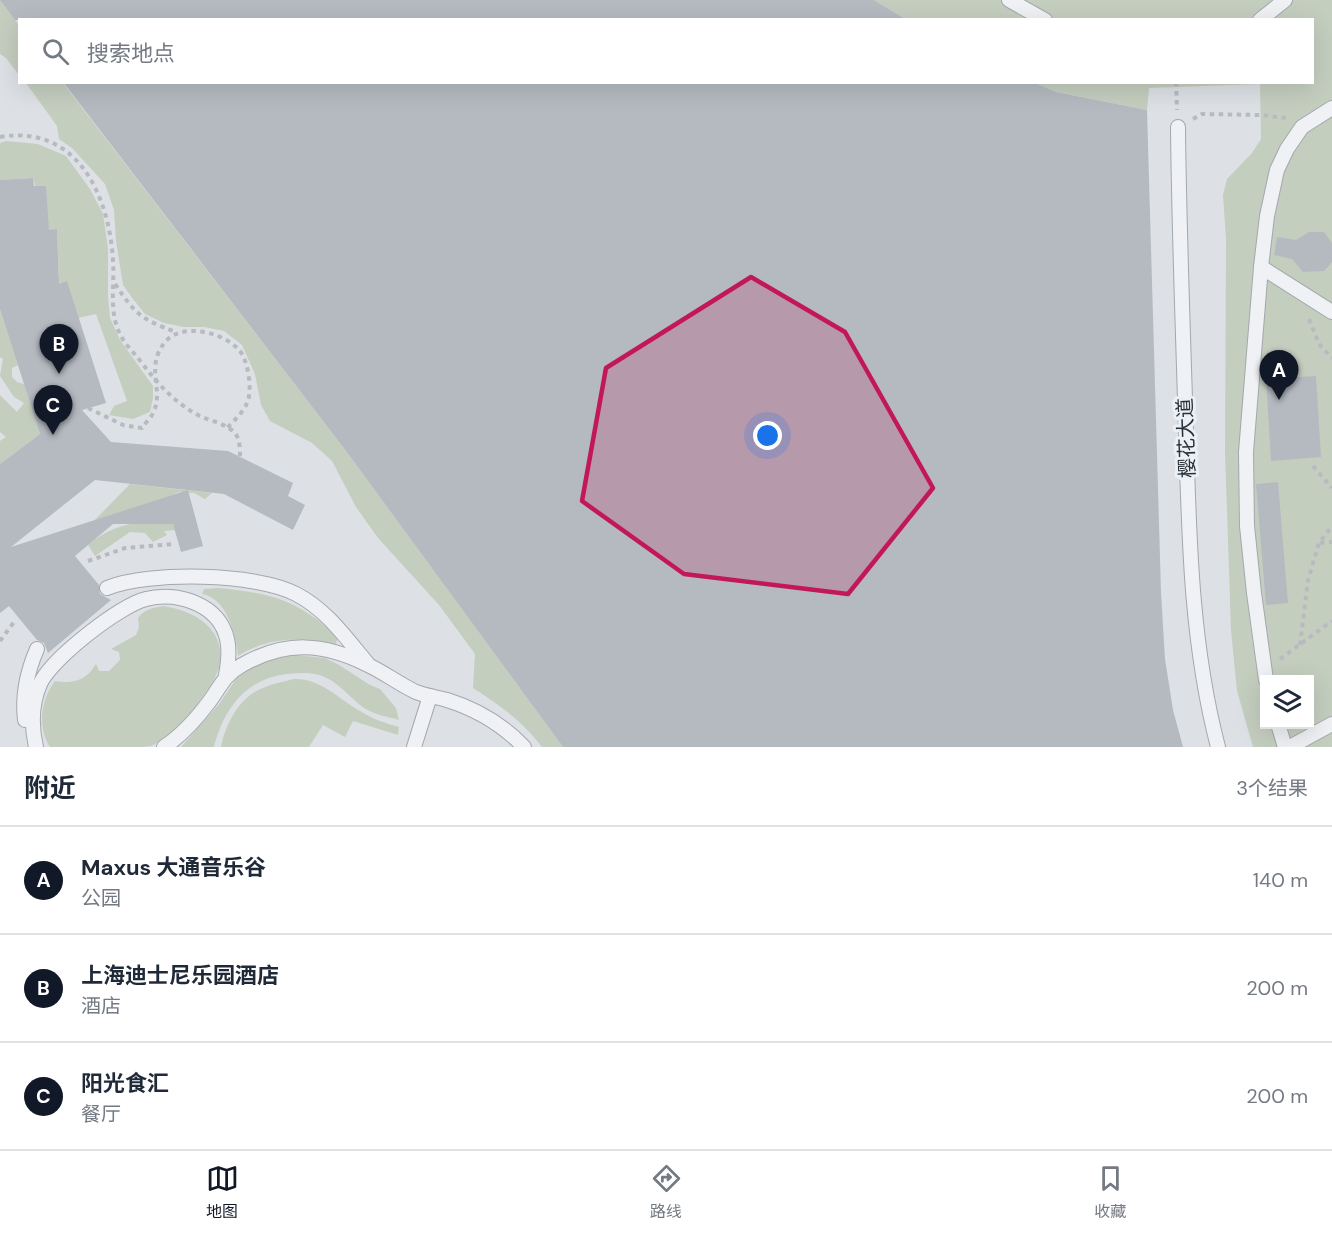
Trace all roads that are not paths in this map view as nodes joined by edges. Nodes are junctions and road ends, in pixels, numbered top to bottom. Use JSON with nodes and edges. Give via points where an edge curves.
{"nodes":[{"id":1,"x":1009,"y":0,"type":"edge"},
{"id":2,"x":1285,"y":0,"type":"edge"},
{"id":3,"x":1041,"y":18,"type":"edge"},
{"id":4,"x":1262,"y":18,"type":"edge"},
{"id":5,"x":1332,"y":108,"type":"edge"},
{"id":6,"x":1178,"y":127,"type":"road end"},
{"id":7,"x":1261,"y":267,"type":"junction"},
{"id":8,"x":1332,"y":312,"type":"edge"},
{"id":9,"x":172,"y":578,"type":"junction"},
{"id":10,"x":107,"y":588,"type":"dead end"},
{"id":11,"x":129,"y":606,"type":"junction"},
{"id":12,"x":37,"y":649,"type":"dead end"},
{"id":13,"x":369,"y":666,"type":"junction"},
{"id":14,"x":226,"y":675,"type":"junction"},
{"id":15,"x":1265,"y":675,"type":"edge"},
{"id":16,"x":430,"y":696,"type":"junction"},
{"id":17,"x":1332,"y":724,"type":"edge"},
{"id":18,"x":500,"y":725,"type":"junction"},
{"id":19,"x":1280,"y":729,"type":"edge"},
{"id":20,"x":36,"y":747,"type":"edge"},
{"id":21,"x":164,"y":747,"type":"edge"},
{"id":22,"x":414,"y":747,"type":"edge"},
{"id":23,"x":511,"y":747,"type":"edge"},
{"id":24,"x":525,"y":747,"type":"edge"},
{"id":25,"x":1218,"y":747,"type":"edge"},
{"id":26,"x":1285,"y":747,"type":"edge"},
{"id":27,"x":1290,"y":747,"type":"edge"}],
"edges":[{"from":1,"to":3,"type":"lane"},
{"from":2,"to":4,"type":"lane"},
{"from":5,"to":7,"type":"lane","via":[[1302,127],[1277,170]]},
{"from":6,"to":25,"type":"lane","name":"樱花大道","via":[[1190,547],[1196,635]]},
{"from":7,"to":8,"type":"lane"},
{"from":7,"to":15,"type":"lane","via":[[1246,452],[1247,526]]},
{"from":9,"to":10,"type":"lane","via":[[126,582]]},
{"from":9,"to":11,"type":"lane"},
{"from":9,"to":13,"type":"lane","via":[[242,580],[296,594],[329,618]]},
{"from":11,"to":14,"type":"lane","via":[[146,599],[178,597],[205,608],[221,624],[227,637]]},
{"from":11,"to":20,"type":"lane","via":[[50,668],[32,711]]},
{"from":12,"to":20,"type":"lane","via":[[24,698],[25,718]]},
{"from":13,"to":14,"type":"lane","via":[[319,648],[300,646],[262,655]]},
{"from":13,"to":16,"type":"lane","via":[[398,684]]},
{"from":14,"to":21,"type":"lane","via":[[208,703]]},
{"from":16,"to":18,"type":"lane"},
{"from":16,"to":22,"type":"lane"},
{"from":17,"to":27,"type":"lane"},
{"from":18,"to":23,"type":"lane"},
{"from":18,"to":24,"type":"lane"},
{"from":19,"to":26,"type":"lane"}]}
